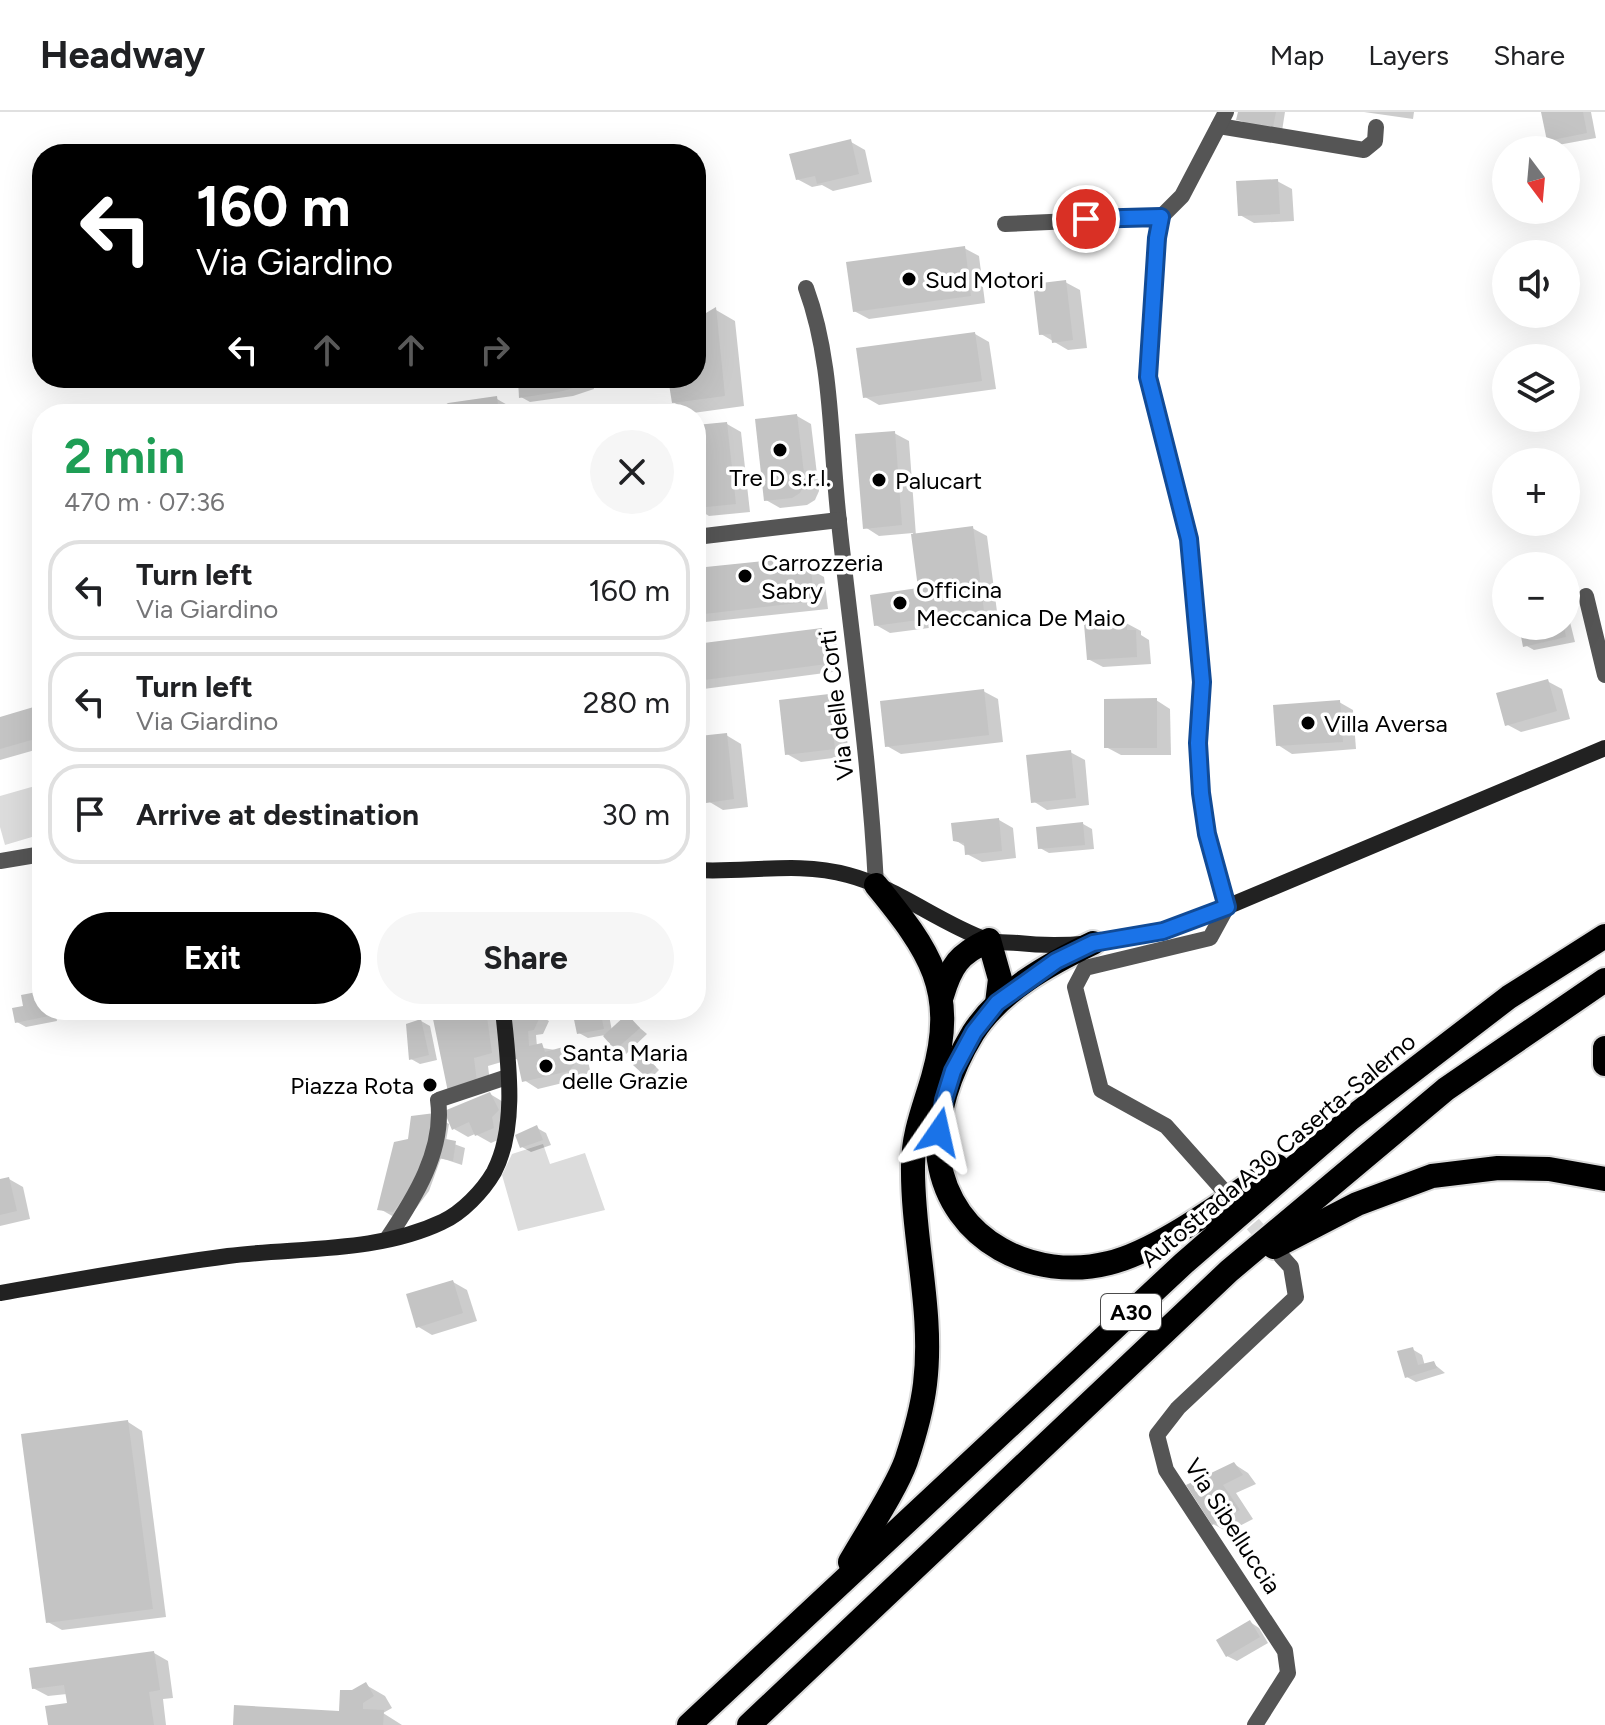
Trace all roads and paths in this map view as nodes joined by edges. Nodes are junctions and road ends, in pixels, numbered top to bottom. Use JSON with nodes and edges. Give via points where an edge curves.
{"nodes":[{"id":1,"x":1222,"y":119,"type":"edge"},
{"id":2,"x":1376,"y":127,"type":"dead end"},
{"id":3,"x":1161,"y":217,"type":"junction"},
{"id":4,"x":1005,"y":224,"type":"dead end"},
{"id":5,"x":806,"y":288,"type":"dead end"},
{"id":6,"x":839,"y":520,"type":"junction"},
{"id":7,"x":706,"y":536,"type":"edge"},
{"id":8,"x":1586,"y":596,"type":"dead end"},
{"id":9,"x":1605,"y":675,"type":"edge"},
{"id":10,"x":1605,"y":748,"type":"edge"},
{"id":11,"x":32,"y":856,"type":"edge"},
{"id":12,"x":0,"y":861,"type":"edge"},
{"id":13,"x":706,"y":870,"type":"edge"},
{"id":14,"x":876,"y":885,"type":"junction"},
{"id":15,"x":1227,"y":907,"type":"junction"},
{"id":16,"x":1605,"y":936,"type":"edge"},
{"id":17,"x":989,"y":940,"type":"junction"},
{"id":18,"x":1093,"y":943,"type":"junction"},
{"id":19,"x":1605,"y":980,"type":"edge"},
{"id":20,"x":942,"y":996,"type":"junction"},
{"id":21,"x":997,"y":1003,"type":"junction"},
{"id":22,"x":504,"y":1020,"type":"edge"},
{"id":23,"x":1605,"y":1048,"type":"edge"},
{"id":24,"x":1605,"y":1064,"type":"edge"},
{"id":25,"x":507,"y":1077,"type":"junction"},
{"id":26,"x":1350,"y":1119,"type":"junction"},
{"id":27,"x":1605,"y":1179,"type":"edge"},
{"id":28,"x":1224,"y":1191,"type":"tunnel mouth"},
{"id":29,"x":387,"y":1239,"type":"junction"},
{"id":30,"x":1281,"y":1256,"type":"tunnel mouth"},
{"id":31,"x":1229,"y":1271,"type":"junction"},
{"id":32,"x":0,"y":1293,"type":"edge"},
{"id":33,"x":840,"y":1582,"type":"junction"},
{"id":34,"x":689,"y":1725,"type":"edge"},
{"id":35,"x":749,"y":1725,"type":"edge"},
{"id":36,"x":1255,"y":1725,"type":"edge"}],
"edges":[{"from":1,"to":2,"type":"street","via":[[1364,150],[1375,141]]},
{"from":1,"to":3,"type":"street","via":[[1182,196]]},
{"from":3,"to":4,"type":"street"},
{"from":3,"to":15,"type":"street","via":[[1148,377],[1189,539],[1202,682],[1201,793]]},
{"from":5,"to":6,"type":"street","name":"Via delle Corti","via":[[822,345]]},
{"from":6,"to":7,"type":"street"},
{"from":6,"to":14,"type":"street","name":"Via delle Corti","via":[[873,815]]},
{"from":8,"to":9,"type":"street"},
{"from":10,"to":15,"type":"street"},
{"from":11,"to":12,"type":"street"},
{"from":13,"to":14,"type":"street","via":[[821,868]]},
{"from":14,"to":17,"type":"street"},
{"from":14,"to":20,"type":"highway","via":[[914,931]]},
{"from":15,"to":18,"type":"street","via":[[1163,931]]},
{"from":15,"to":28,"type":"street","via":[[1210,938],[1085,968],[1075,987],[1101,1090],[1166,1126]]},
{"from":16,"to":26,"type":"highway","name":"Autostrada A30 Caserta-Salerno","number":"A30","via":[[1509,997]]},
{"from":17,"to":18,"type":"street"},
{"from":17,"to":20,"type":"highway","via":[[957,960]]},
{"from":17,"to":21,"type":"highway","via":[[1000,979]]},
{"from":18,"to":21,"type":"highway","via":[[1056,961]]},
{"from":19,"to":31,"type":"highway","number":"A30","via":[[1446,1089]]},
{"from":20,"to":33,"type":"highway","via":[[940,1049],[913,1143],[925,1385],[905,1464]]},
{"from":21,"to":26,"type":"highway","via":[[953,1071],[939,1132],[939,1161],[951,1198],[969,1227],[995,1249],[1024,1261],[1086,1268],[1141,1252]]},
{"from":22,"to":25,"type":"street"},
{"from":23,"to":24,"type":"highway"},
{"from":25,"to":29,"type":"street","via":[[438,1100],[437,1138],[428,1163]]},
{"from":25,"to":29,"type":"street","via":[[503,1146],[474,1198],[445,1221]]},
{"from":26,"to":33,"type":"highway","name":"Autostrada A30 Caserta-Salerno","number":"A30","via":[[1184,1263]]},
{"from":27,"to":31,"type":"highway","via":[[1549,1169],[1498,1168],[1432,1176],[1357,1204]]},
{"from":29,"to":32,"type":"street","via":[[228,1256]]},
{"from":30,"to":36,"type":"street","name":"Via Sibelluccia","via":[[1291,1267],[1296,1297],[1178,1408],[1157,1435],[1166,1470],[1285,1651],[1288,1673]]},
{"from":31,"to":35,"type":"highway","number":"A30"},
{"from":33,"to":34,"type":"highway","name":"Autostrada A30 Caserta-Salerno","number":"A30"}]}
